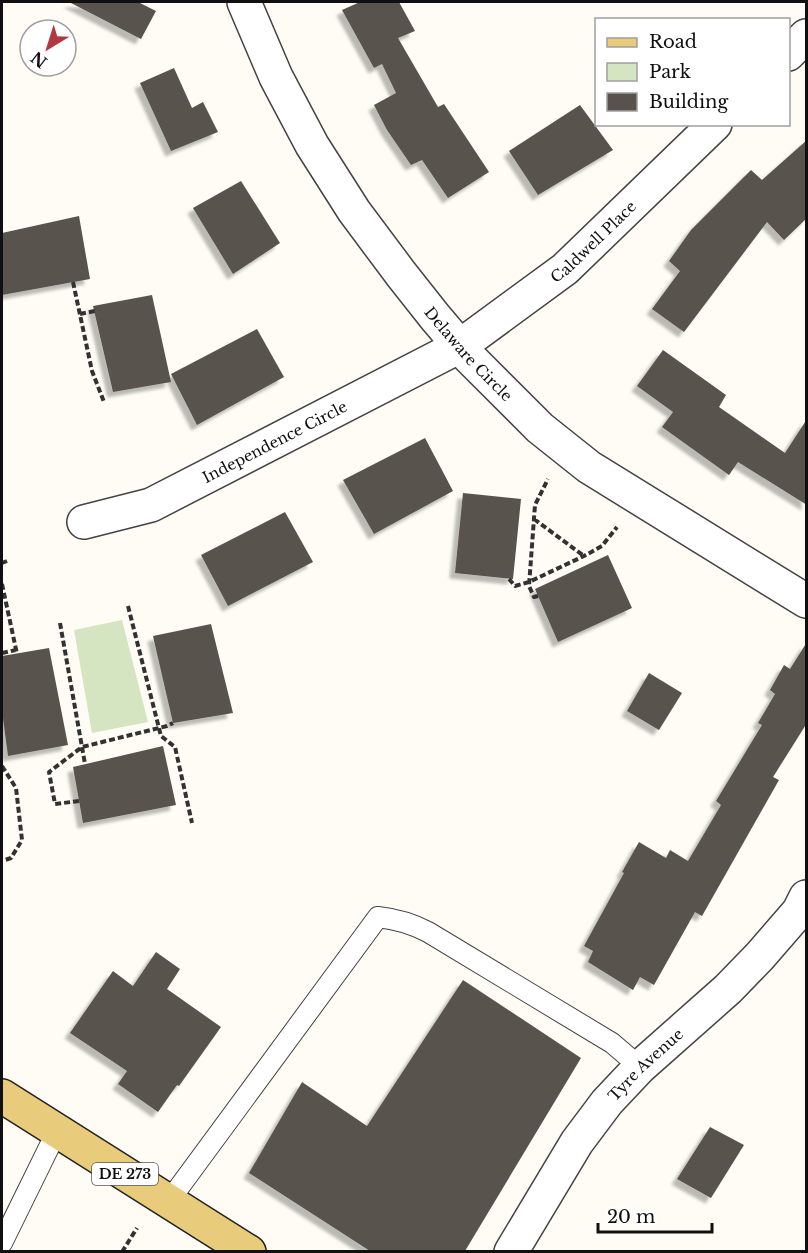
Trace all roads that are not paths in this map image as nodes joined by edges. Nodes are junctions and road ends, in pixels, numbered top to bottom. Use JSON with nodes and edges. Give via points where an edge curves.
{"nodes":[{"id":1,"x":244,"y":2,"type":"edge"},
{"id":2,"x":807,"y":36,"type":"edge"},
{"id":3,"x":790,"y":53,"type":"edge"},
{"id":4,"x":713,"y":126,"type":"edge"},
{"id":5,"x":460,"y":346,"type":"junction"},
{"id":6,"x":84,"y":522,"type":"dead end"},
{"id":7,"x":807,"y":600,"type":"edge"},
{"id":8,"x":807,"y":897,"type":"edge"},
{"id":9,"x":640,"y":1067,"type":"junction"},
{"id":10,"x":2,"y":1096,"type":"edge"},
{"id":11,"x":57,"y":1131,"type":"junction"},
{"id":12,"x":169,"y":1201,"type":"junction"},
{"id":13,"x":2,"y":1243,"type":"edge"},
{"id":14,"x":249,"y":1251,"type":"edge"},
{"id":15,"x":511,"y":1251,"type":"edge"}],
"edges":[{"from":1,"to":5,"type":"street","name":"Delaware Circle","via":[[276,77],[312,146],[354,211]]},
{"from":2,"to":3,"type":"street"},
{"from":4,"to":5,"type":"street","name":"Caldwell Place","via":[[565,268]]},
{"from":5,"to":6,"type":"street","name":"Independence Circle","via":[[151,504]]},
{"from":5,"to":7,"type":"street","name":"Delaware Circle","via":[[540,428],[589,467]]},
{"from":8,"to":9,"type":"street","name":"Tyre Avenue","via":[[799,911],[729,988]]},
{"from":9,"to":12,"type":"lane","via":[[612,1043],[428,932],[413,924],[378,917]]},
{"from":9,"to":15,"type":"street","name":"Tyre Avenue","via":[[577,1142]]},
{"from":10,"to":11,"type":"main road","number":"DE 273"},
{"from":11,"to":12,"type":"main road","number":"DE 273"},
{"from":11,"to":13,"type":"lane"},
{"from":12,"to":14,"type":"main road","number":"DE 273"}]}
